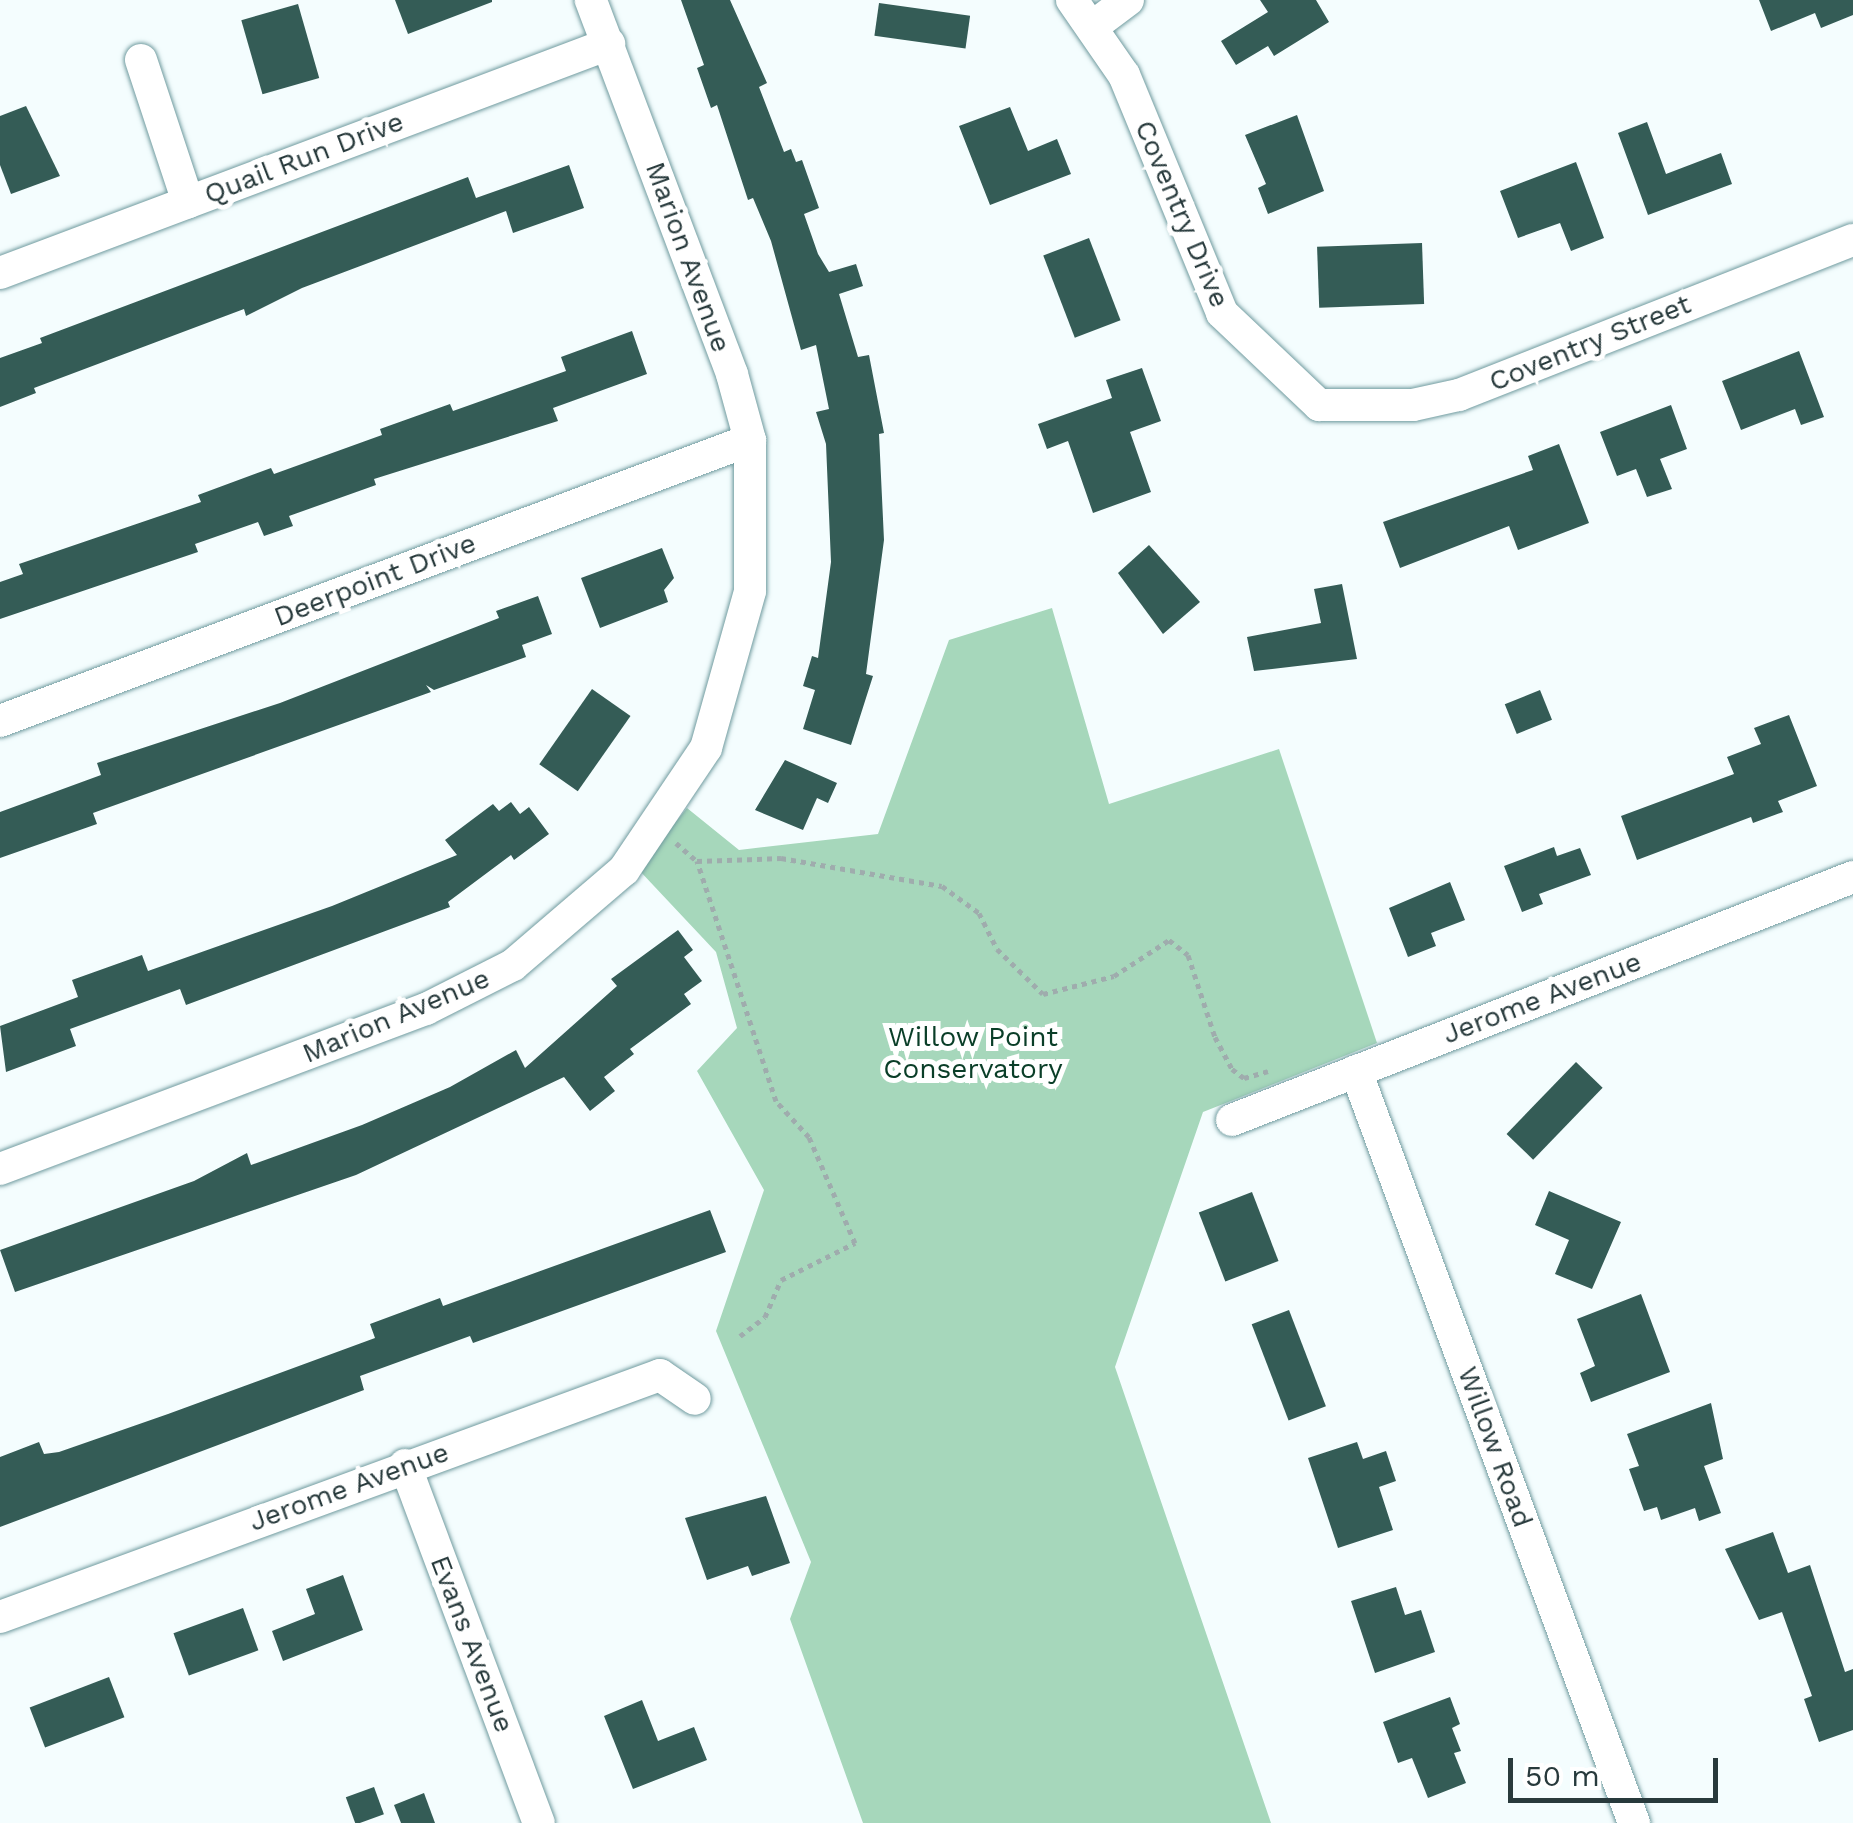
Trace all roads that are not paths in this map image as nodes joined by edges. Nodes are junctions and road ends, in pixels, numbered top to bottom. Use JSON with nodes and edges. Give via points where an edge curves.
{"nodes":[{"id":1,"x":592,"y":0,"type":"edge"},
{"id":2,"x":1072,"y":0,"type":"edge"},
{"id":3,"x":1128,"y":0,"type":"edge"},
{"id":4,"x":1092,"y":27,"type":"junction"},
{"id":5,"x":609,"y":44,"type":"junction"},
{"id":6,"x":141,"y":60,"type":"dead end"},
{"id":7,"x":188,"y":202,"type":"junction"},
{"id":8,"x":1853,"y":240,"type":"edge"},
{"id":9,"x":0,"y":273,"type":"edge"},
{"id":10,"x":1320,"y":405,"type":"joint"},
{"id":11,"x":750,"y":440,"type":"junction"},
{"id":12,"x":0,"y":721,"type":"edge"},
{"id":13,"x":1853,"y":876,"type":"edge"},
{"id":14,"x":1356,"y":1071,"type":"junction"},
{"id":15,"x":1232,"y":1120,"type":"dead end"},
{"id":16,"x":0,"y":1168,"type":"edge"},
{"id":17,"x":695,"y":1398,"type":"dead end"},
{"id":18,"x":405,"y":1465,"type":"junction"},
{"id":19,"x":0,"y":1617,"type":"edge"},
{"id":20,"x":539,"y":1823,"type":"edge"},
{"id":21,"x":1634,"y":1823,"type":"edge"}],
"edges":[{"from":1,"to":5,"type":"street","name":"Marion Avenue"},
{"from":2,"to":4,"type":"street","name":"Coventry Drive"},
{"from":3,"to":4,"type":"street"},
{"from":4,"to":10,"type":"street","name":"Coventry Drive","via":[[1124,75],[1222,313]]},
{"from":5,"to":7,"type":"street","name":"Quail Run Drive"},
{"from":5,"to":11,"type":"street","name":"Marion Avenue","via":[[732,374]]},
{"from":6,"to":7,"type":"street"},
{"from":7,"to":9,"type":"street","name":"Quail Run Drive"},
{"from":8,"to":10,"type":"street","name":"Coventry Street","via":[[1459,395],[1413,404]]},
{"from":11,"to":12,"type":"street","name":"Deerpoint Drive"},
{"from":11,"to":16,"type":"street","name":"Marion Avenue","via":[[750,592],[729,683],[706,748],[670,808],[598,898],[513,965],[426,1009]]},
{"from":13,"to":14,"type":"street","name":"Jerome Avenue"},
{"from":14,"to":15,"type":"street","name":"Jerome Avenue"},
{"from":14,"to":21,"type":"street","name":"Willow Road"},
{"from":17,"to":18,"type":"street","name":"Jerome Avenue","via":[[660,1376]]},
{"from":18,"to":19,"type":"street","name":"Jerome Avenue"},
{"from":18,"to":20,"type":"street","name":"Evans Avenue"}]}
